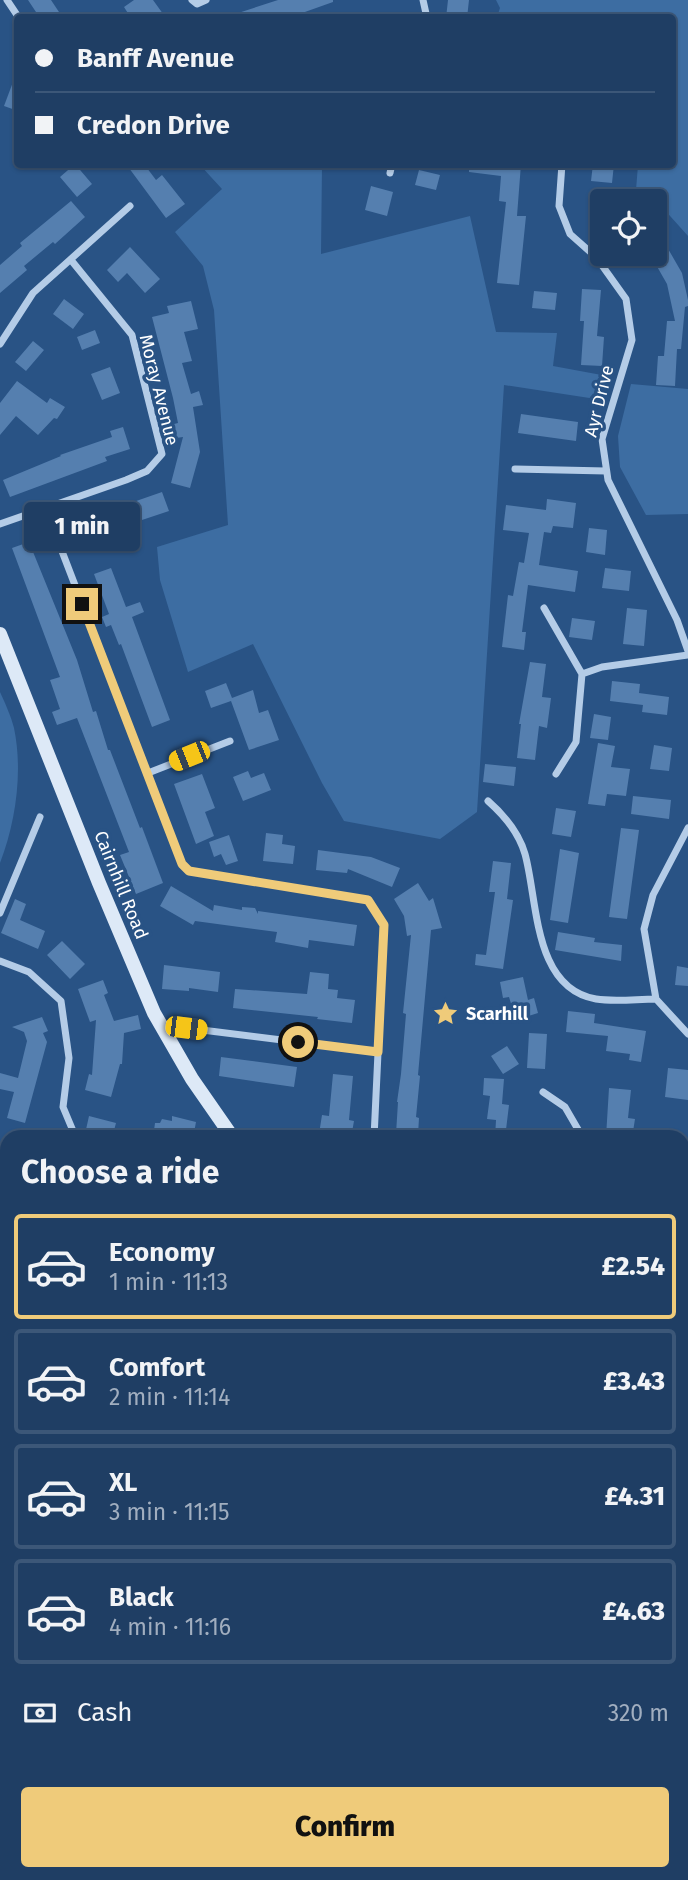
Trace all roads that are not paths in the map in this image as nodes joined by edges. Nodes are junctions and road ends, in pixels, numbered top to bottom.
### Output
1 (192, 0) edge
2 (206, 0) edge
3 (562, 168) edge
4 (130, 206) dead end
5 (71, 260) junction
6 (0, 344) edge
7 (515, 470) dead end
8 (606, 471) junction
9 (45, 507) junction
10 (0, 524) edge
11 (544, 608) dead end
12 (0, 634) edge
13 (688, 653) edge
14 (582, 674) junction
15 (230, 741) dead end
16 (148, 773) junction
17 (556, 774) dead end
18 (488, 801) dead end
19 (40, 817) dead end
20 (688, 828) edge
21 (0, 914) edge
22 (0, 961) edge
23 (656, 999) junction
24 (186, 1028) dead end
25 (688, 1034) edge
26 (378, 1052) junction
27 (543, 1092) dead end
28 (72, 1130) edge
29 (227, 1130) edge
30 (374, 1130) edge
31 (578, 1130) edge

1 - 2 street
3 - 8 street, Ayr Drive
4 - 5 street
5 - 6 street
5 - 9 street, Moray Avenue
7 - 8 street
8 - 13 street, Ayr Drive
9 - 10 street, Moray Avenue
9 - 16 street
11 - 14 street
12 - 29 main road, Cairnhill Road
13 - 14 street
14 - 17 street
15 - 16 street
16 - 26 street
18 - 23 street
19 - 21 street
20 - 23 street
22 - 28 street
23 - 25 street
24 - 26 street
26 - 30 street
27 - 31 street

